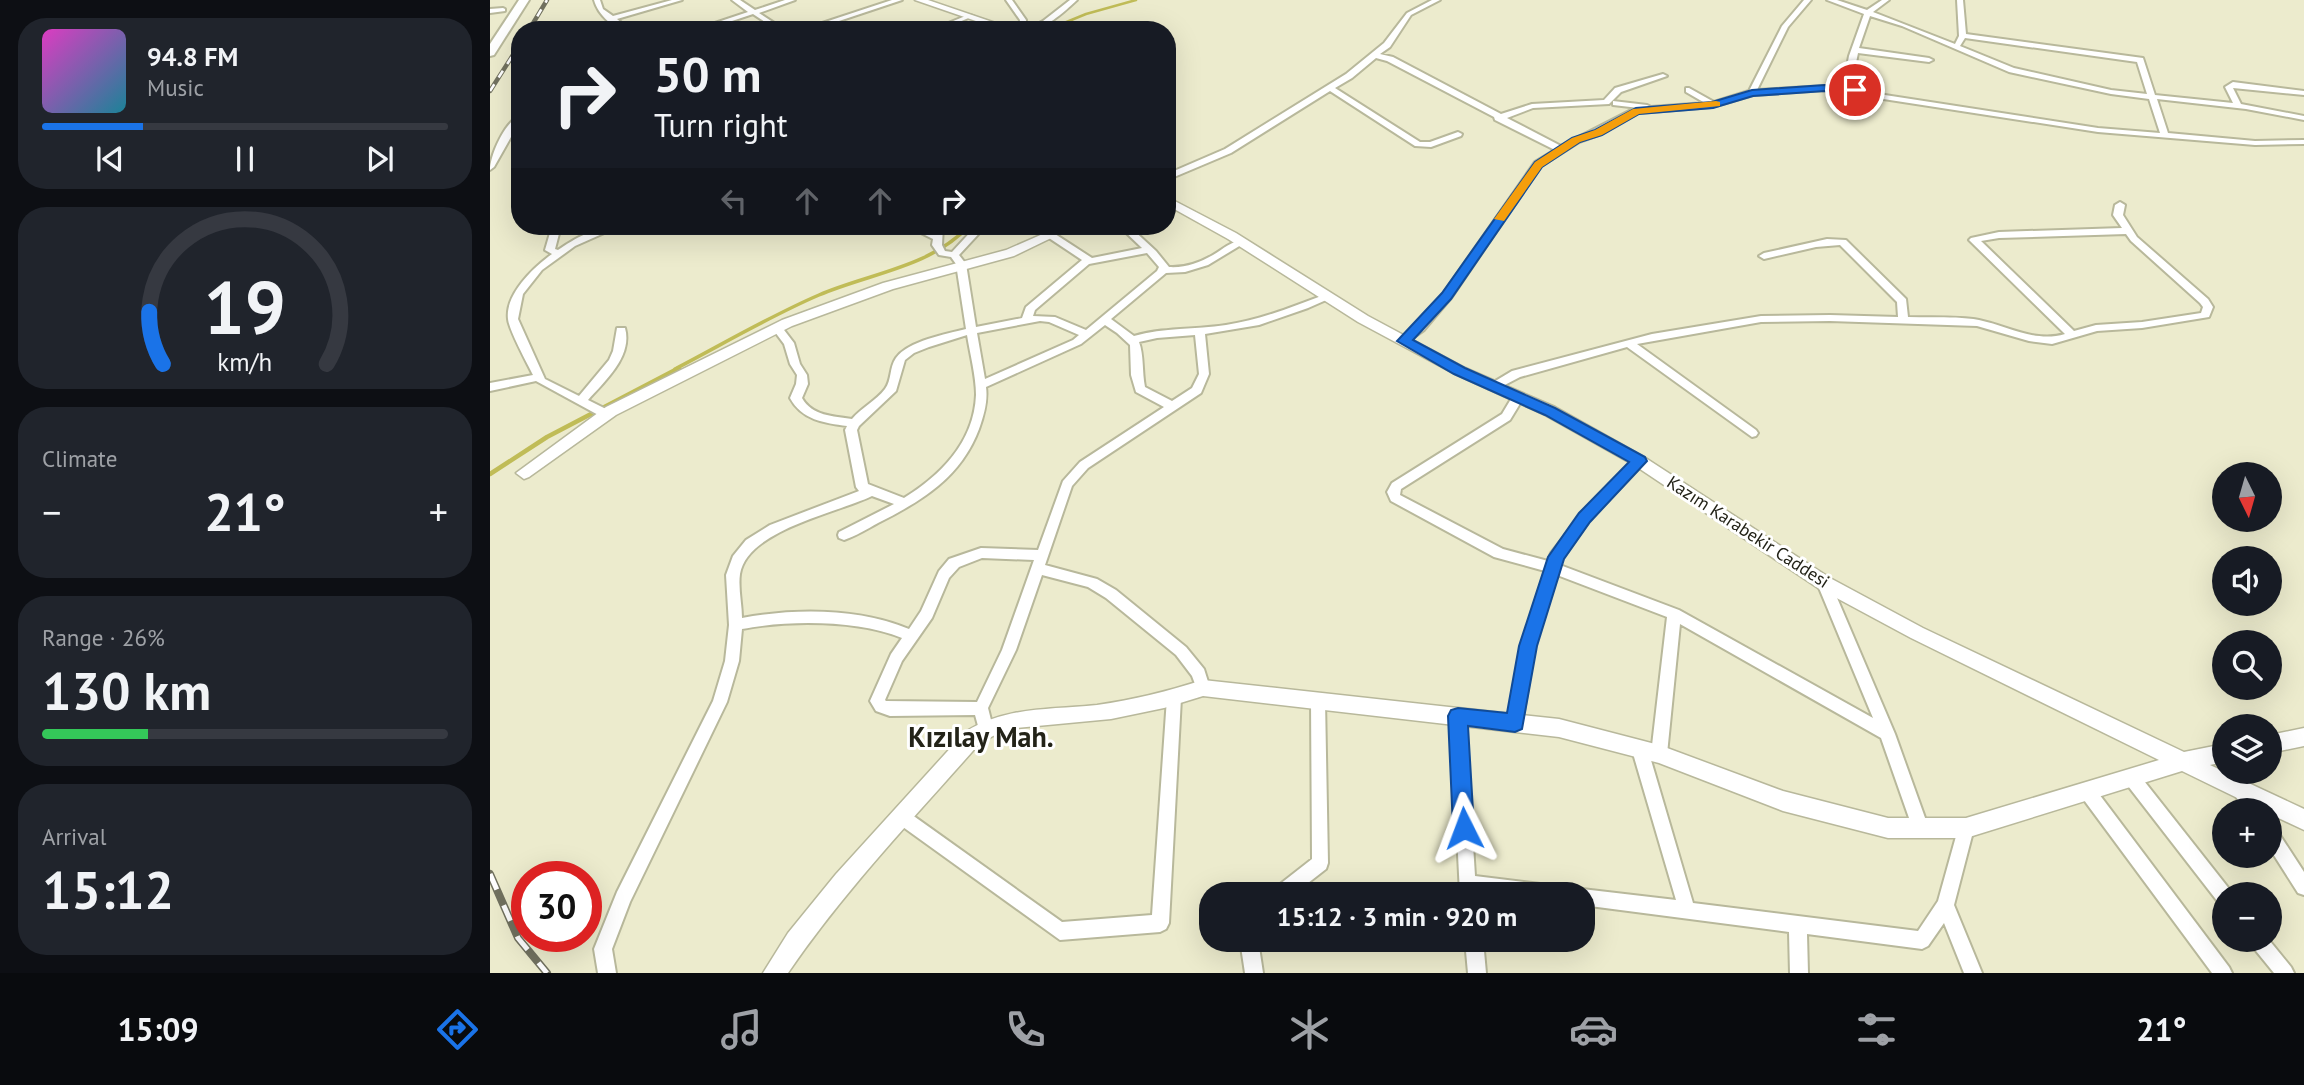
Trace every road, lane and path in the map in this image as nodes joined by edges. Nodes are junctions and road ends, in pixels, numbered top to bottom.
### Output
1 (524, 0) edge
2 (597, 0) edge
3 (679, 0) edge
4 (735, 0) edge
5 (792, 0) edge
6 (899, 0) edge
7 (919, 0) edge
8 (1009, 0) edge
9 (1074, 0) edge
10 (1437, 0) edge
11 (1808, 0) edge
12 (1830, 0) edge
13 (1886, 0) edge
14 (1961, 0) edge
15 (753, 12) junction
16 (1868, 13) junction
17 (970, 16) junction
18 (610, 19) junction
19 (981, 20) joint
20 (613, 21) edge
21 (724, 21) edge
22 (768, 21) edge
23 (832, 21) edge
24 (957, 21) edge
25 (984, 21) edge
26 (1023, 21) edge
27 (1046, 21) edge
28 (1963, 36) junction
29 (1957, 47) junction
30 (1855, 50) junction
31 (490, 53) edge
32 (1374, 55) junction
33 (1929, 60) dead end
34 (1663, 76) dead end
35 (1330, 88) junction
36 (1689, 90) dead end
37 (1752, 93) junction
38 (2304, 93) edge
39 (1857, 94) junction
40 (2153, 97) junction
41 (1614, 101) junction
42 (1713, 105) junction
43 (2238, 106) junction
44 (1654, 110) junction
45 (1631, 113) junction
46 (1498, 118) junction
47 (2304, 118) edge
48 (511, 128) edge
49 (1458, 134) dead end
50 (2165, 136) junction
51 (2304, 142) edge
52 (1560, 149) junction
53 (490, 167) edge
54 (1176, 173) edge
55 (1176, 205) edge
56 (2120, 205) dead end
57 (2126, 231) junction
58 (554, 235) edge
59 (594, 235) edge
60 (925, 235) edge
61 (939, 235) edge
62 (974, 235) edge
63 (1137, 235) edge
64 (1052, 236) joint
65 (1241, 242) junction
66 (939, 245) junction
67 (1146, 250) junction
68 (559, 253) junction
69 (1764, 256) dead end
70 (957, 259) junction
71 (1089, 260) junction
72 (1163, 271) junction
73 (1328, 297) junction
74 (1026, 320) junction
75 (1903, 320) junction
76 (1106, 321) junction
77 (777, 328) junction
78 (621, 330) dead end
79 (970, 331) junction
80 (1200, 332) junction
81 (1087, 334) junction
82 (2071, 334) junction
83 (1133, 340) junction
84 (1404, 341) junction
85 (1628, 343) junction
86 (539, 377) junction
87 (980, 385) junction
88 (1493, 386) junction
89 (490, 387) edge
90 (1518, 397) junction
91 (580, 401) junction
92 (1173, 407) junction
93 (600, 410) junction
94 (855, 423) junction
95 (1752, 433) dead end
96 (1639, 461) junction
97 (524, 473) dead end
98 (870, 491) junction
99 (903, 503) junction
100 (844, 535) dead end
101 (1039, 562) junction
102 (1553, 568) junction
103 (1824, 583) junction
104 (1674, 614) junction
105 (736, 625) junction
106 (911, 636) junction
107 (1203, 688) junction
108 (1174, 698) junction
109 (1318, 700) junction
110 (1458, 716) junction
111 (983, 718) junction
112 (1515, 723) junction
113 (1887, 734) junction
114 (2304, 737) edge
115 (2282, 742) edge
116 (1649, 752) junction
117 (2212, 755) edge
118 (2184, 761) junction
119 (2131, 777) junction
120 (2239, 788) junction
121 (2087, 791) junction
122 (2245, 798) edge
123 (902, 817) junction
124 (2304, 820) edge
125 (1966, 828) junction
126 (1921, 829) junction
127 (2282, 853) edge
128 (1296, 882) edge
129 (1468, 882) edge
130 (2213, 882) edge
131 (2304, 887) edge
132 (1595, 899) edge
133 (1945, 905) junction
134 (1687, 910) junction
135 (1798, 924) junction
136 (1251, 952) edge
137 (1475, 952) edge
138 (2267, 952) edge
139 (607, 973) edge
140 (774, 973) edge
141 (1254, 973) edge
142 (1477, 973) edge
143 (1798, 973) edge
144 (1973, 973) edge
145 (2223, 973) edge
146 (2284, 973) edge

1 - 31 main road
2 - 18 street
3 - 18 street
4 - 15 street
5 - 15 street
6 - 23 street
7 - 17 street
8 - 26 street
9 - 27 street
10 - 32 street
11 - 37 street
12 - 16 street
13 - 16 street
14 - 28 street
15 - 21 street
15 - 22 street
16 - 29 street
16 - 30 street
17 - 19 street
17 - 24 street
18 - 20 street
19 - 25 street
28 - 29 street
28 - 40 street
29 - 40 street
30 - 33 street
30 - 39 street
32 - 35 street
32 - 46 street
34 - 41 street
35 - 49 street
35 - 54 street
36 - 42 street
37 - 39 street
37 - 42 street
38 - 43 street
39 - 50 street
40 - 43 street
40 - 50 street
41 - 44 street
41 - 45 street
41 - 46 street
42 - 44 street
43 - 47 street
44 - 45 street
45 - 52 street
46 - 52 street
48 - 53 street
50 - 51 street
52 - 84 street
55 - 65 street, Kazım Karabekir Caddesi
56 - 57 street
57 - 82 street
57 - 82 street
58 - 68 street
59 - 68 street
60 - 66 street
61 - 66 street
62 - 70 street
63 - 67 street
64 - 70 street
64 - 71 street
65 - 72 street
65 - 73 street, Kazım Karabekir Caddesi
66 - 70 street
67 - 71 street
67 - 72 street
68 - 86 street
69 - 75 street
70 - 77 street
70 - 79 street
71 - 74 street
72 - 76 street
73 - 80 street
73 - 84 street, Kazım Karabekir Caddesi
74 - 79 street
74 - 81 street
75 - 82 street
75 - 85 street
76 - 81 street
76 - 83 street
77 - 93 street
77 - 94 street
78 - 91 street
79 - 87 street
79 - 94 street
80 - 83 street
80 - 92 street
81 - 87 street
83 - 92 street
84 - 88 street, Kazım Karabekir Caddesi
85 - 88 street
85 - 95 street
86 - 89 street
86 - 91 street
87 - 99 street
88 - 90 street, Kazım Karabekir Caddesi
90 - 96 street, Kazım Karabekir Caddesi
90 - 102 street
91 - 93 street
92 - 101 street
93 - 97 street
94 - 98 street
96 - 102 street
96 - 103 street, Kazım Karabekir Caddesi
98 - 99 street
98 - 105 street
99 - 100 street
101 - 106 street
101 - 107 street
101 - 111 street
102 - 104 street
102 - 112 street
103 - 113 street
103 - 118 street, Kazım Karabekir Caddesi
104 - 113 street
104 - 116 street
105 - 106 street
105 - 139 street
106 - 111 street
107 - 108 street
107 - 109 street
108 - 111 street
108 - 123 street
109 - 110 street
109 - 128 street
110 - 112 street
110 - 129 street
111 - 123 street
112 - 116 street
113 - 126 street
114 - 115 street
116 - 126 street
116 - 134 street
117 - 118 street
118 - 119 street
118 - 120 street, Kazım Karabekir Caddesi
119 - 121 street
119 - 130 street
120 - 122 street
120 - 124 street, Kazım Karabekir Caddesi
121 - 125 street
121 - 145 street
123 - 140 street
125 - 126 street
125 - 133 street
127 - 131 street
132 - 134 street
133 - 135 street
133 - 144 street
134 - 135 street
135 - 143 street
136 - 141 street
137 - 142 street
138 - 146 street

